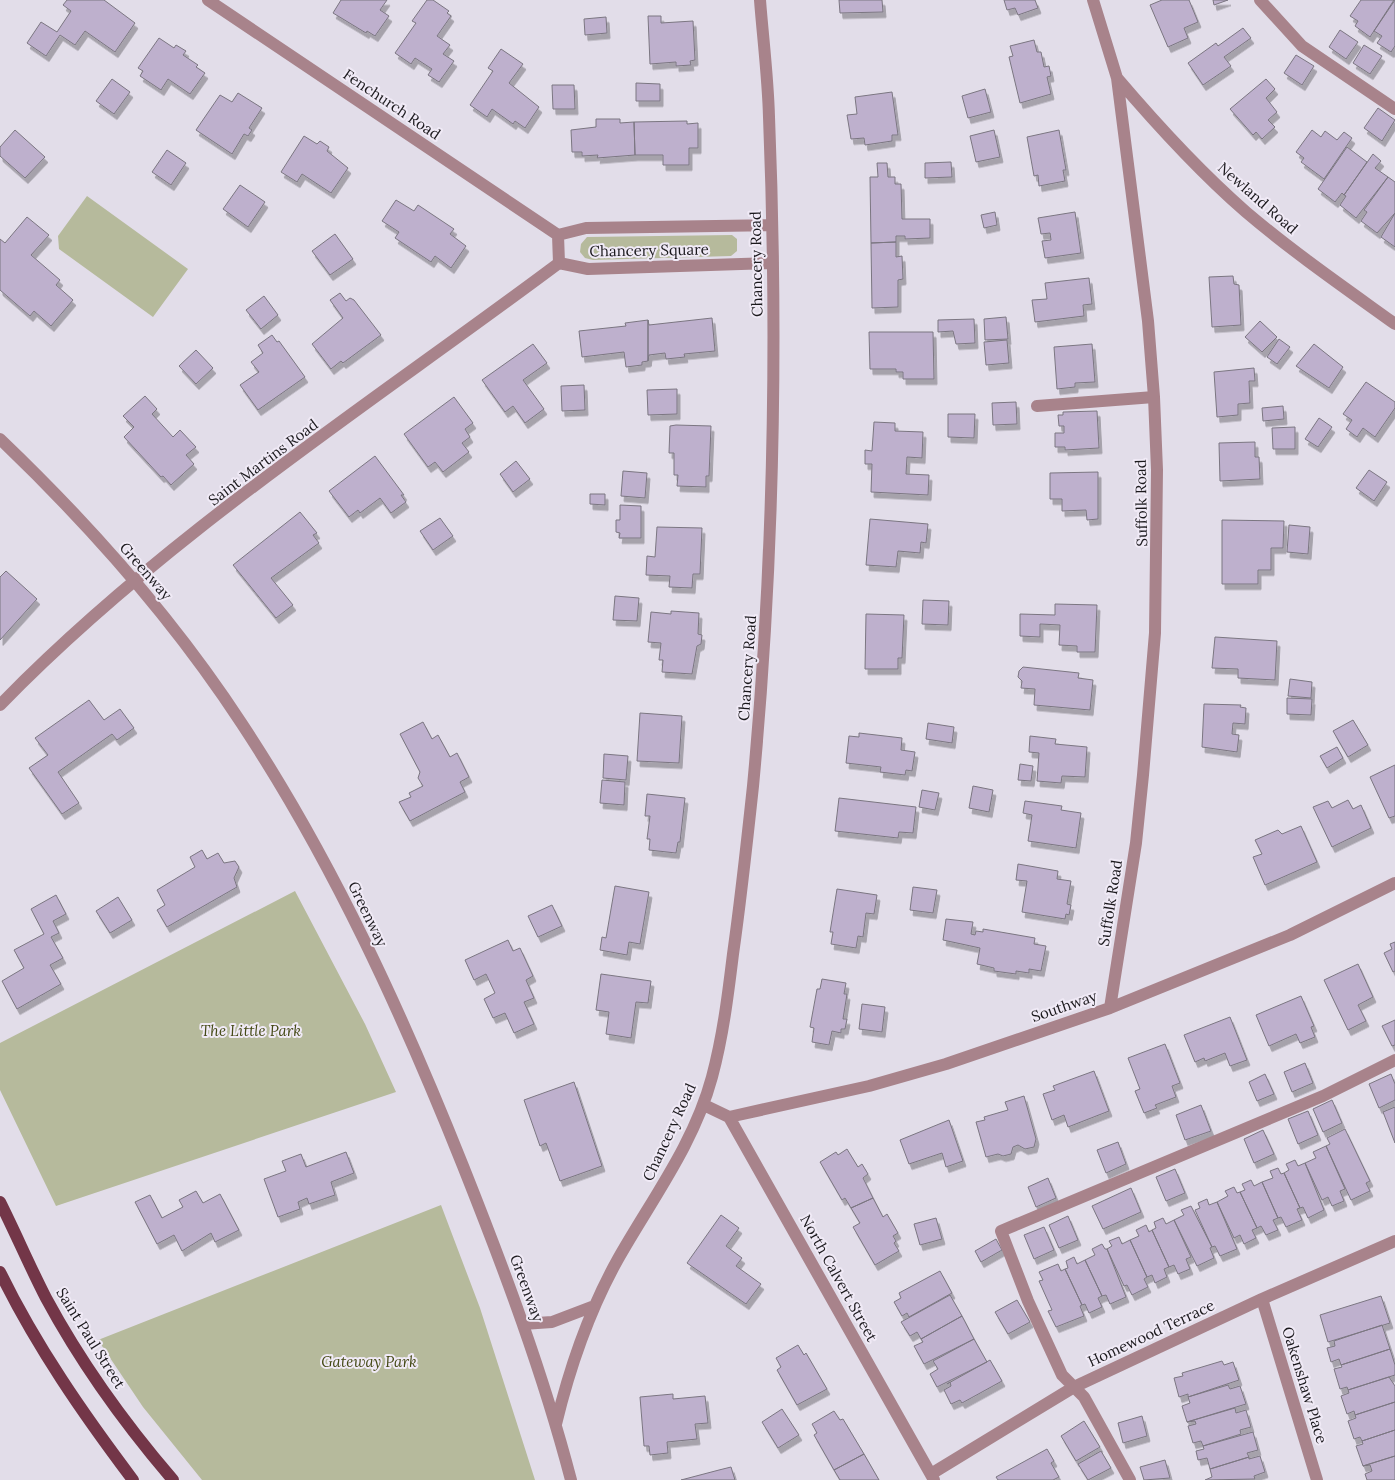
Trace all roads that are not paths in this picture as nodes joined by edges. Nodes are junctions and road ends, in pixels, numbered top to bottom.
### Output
1 (208, 0) edge
2 (760, 0) edge
3 (1093, 0) edge
4 (1260, 0) edge
5 (1117, 78) junction
6 (1395, 109) edge
7 (772, 225) junction
8 (558, 235) junction
9 (559, 263) junction
10 (773, 264) junction
11 (1395, 324) edge
12 (1154, 398) junction
13 (1038, 406) dead end
14 (0, 439) edge
15 (135, 582) junction
16 (0, 705) edge
17 (1395, 883) edge
18 (1110, 1008) junction
19 (1395, 1060) edge
20 (704, 1105) junction
21 (728, 1117) junction
22 (0, 1202) edge
23 (1395, 1241) edge
24 (0, 1272) edge
25 (1262, 1299) junction
26 (594, 1306) junction
27 (523, 1324) junction
28 (1074, 1387) junction
29 (556, 1424) junction
30 (932, 1477) edge
31 (133, 1480) edge
32 (173, 1480) edge
33 (571, 1480) edge
34 (1130, 1480) edge
35 (1316, 1480) edge

1 - 8 street, Fenchurch Road
2 - 7 street, Chancery Road
3 - 5 street, Suffolk Road
4 - 6 street
5 - 11 street, Newland Road
5 - 12 street, Suffolk Road
7 - 8 street, Chancery Square
7 - 10 street, Chancery Road
8 - 9 street
9 - 10 street, Chancery Square
9 - 15 street, Saint Martins Road
10 - 20 street, Chancery Road
12 - 13 street
12 - 18 street, Suffolk Road
14 - 15 street, Greenway
15 - 16 street, Saint Martins Road
15 - 27 street, Greenway
17 - 18 street, Southway
18 - 21 street, Southway
19 - 28 street
20 - 21 street
20 - 26 street, Chancery Road
21 - 30 street, North Calvert Street
22 - 32 main road, Saint Paul Street
23 - 25 street, Homewood Terrace
24 - 31 main road
25 - 28 street, Homewood Terrace
25 - 35 street, Oakenshaw Place
26 - 27 street
26 - 29 street, Chancery Road
27 - 29 street, Greenway
28 - 30 street, Homewood Terrace
28 - 34 street
29 - 33 street, Greenway

